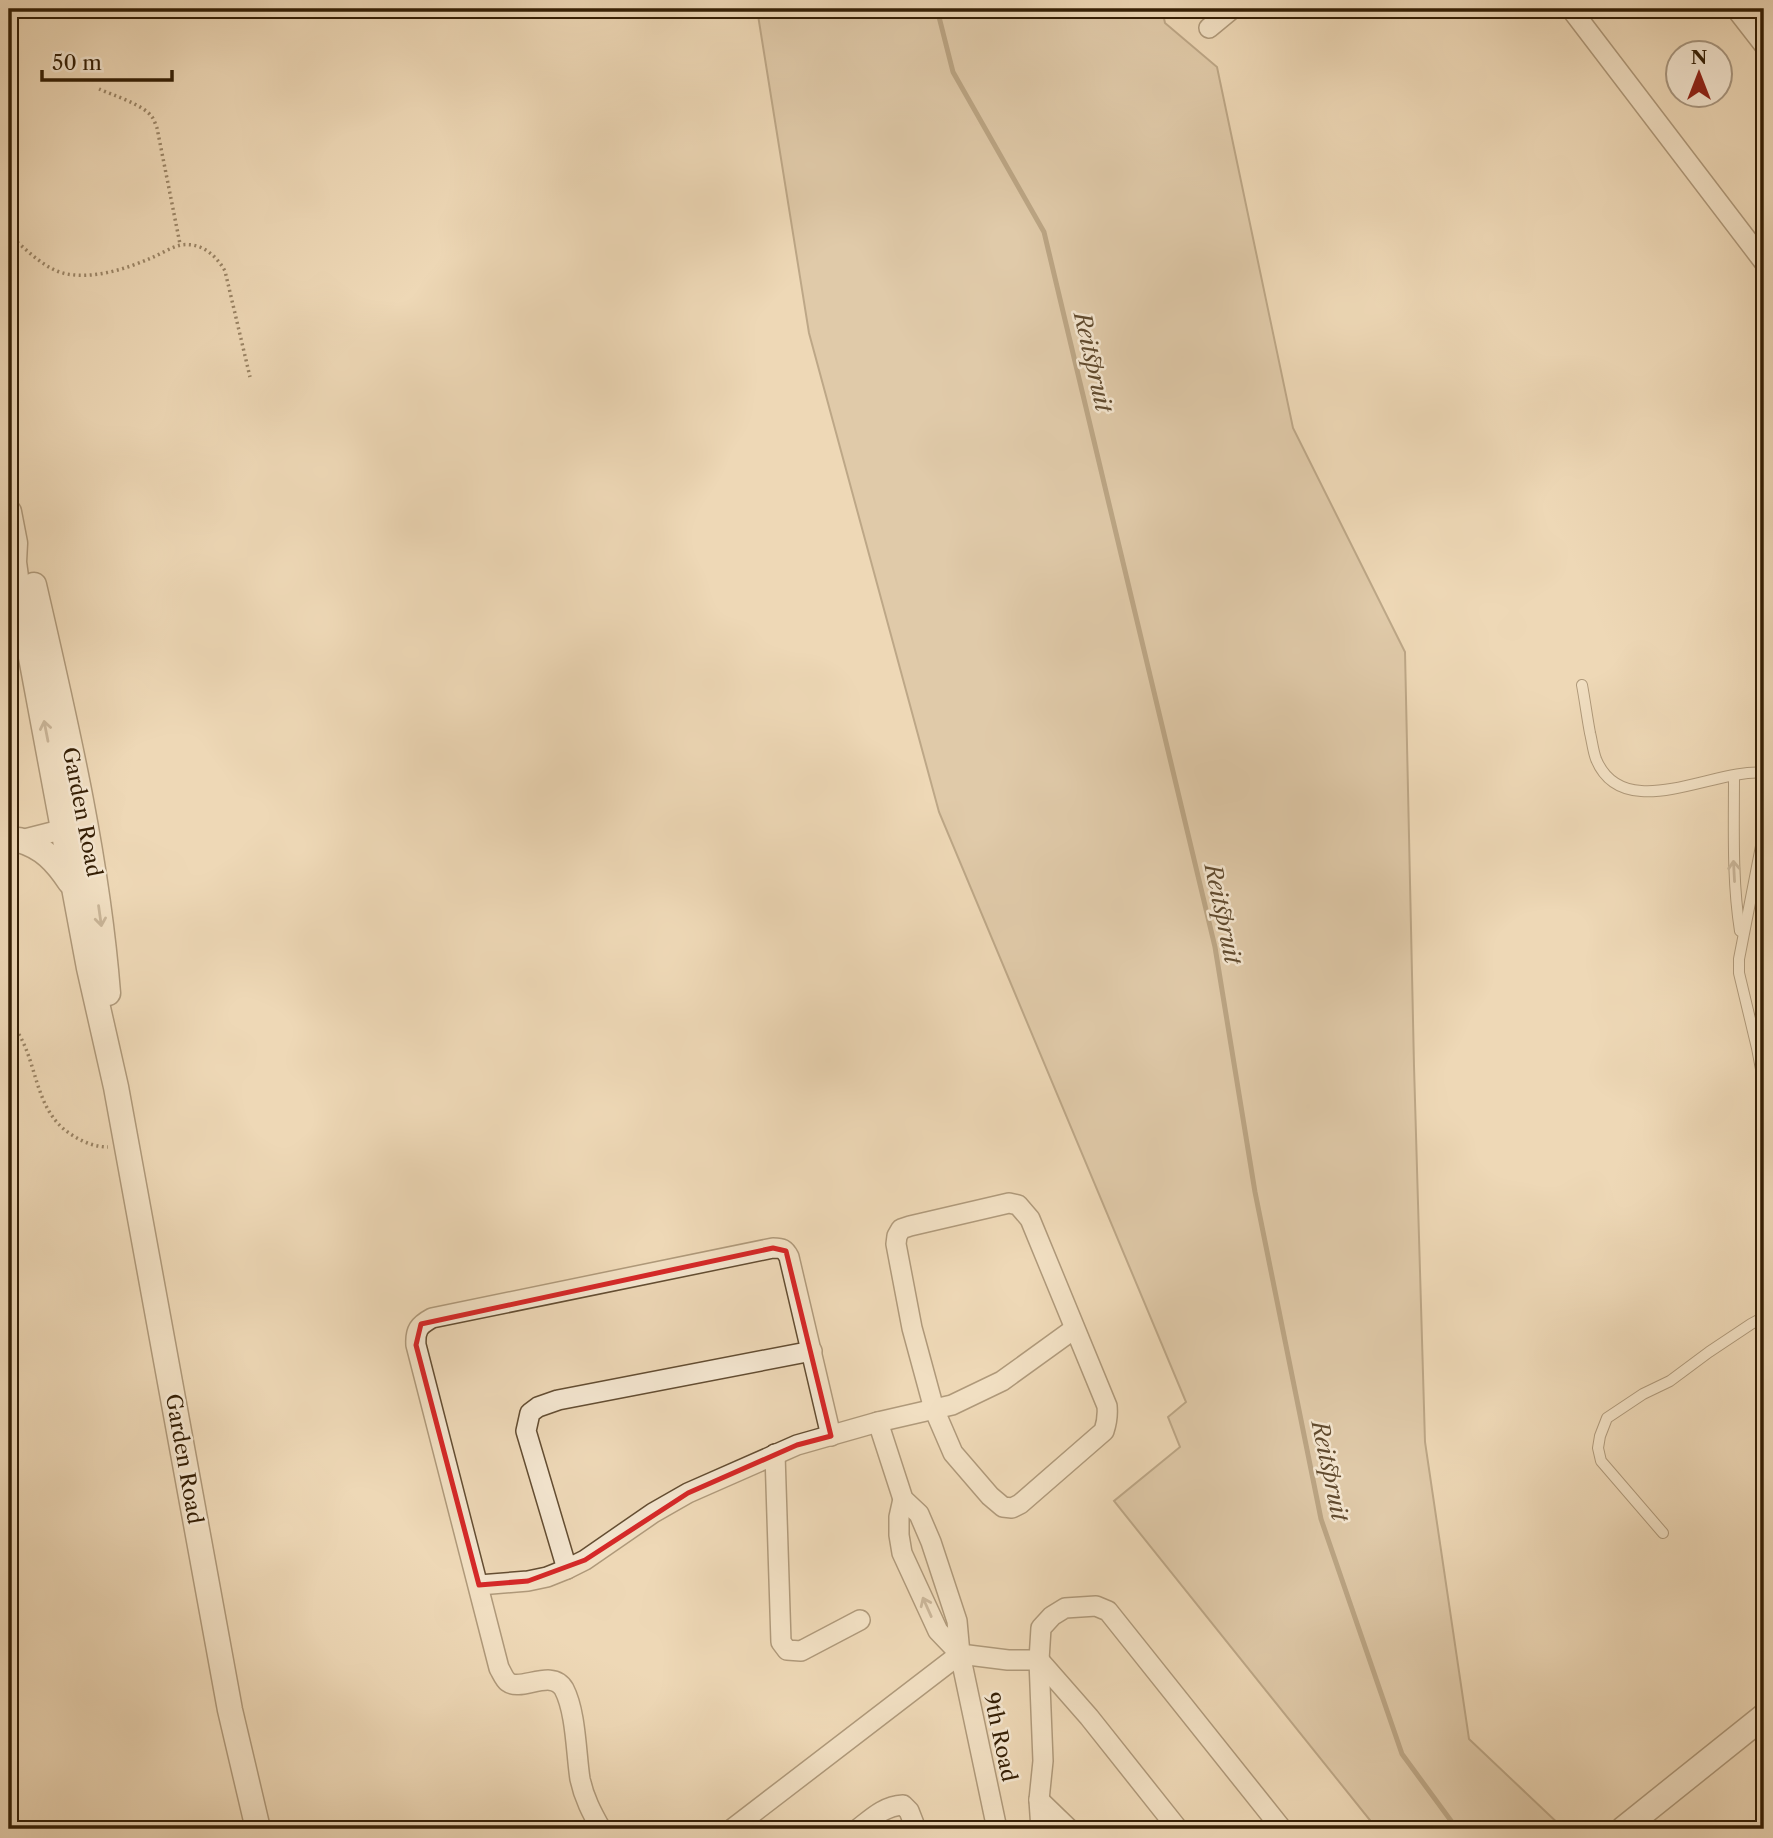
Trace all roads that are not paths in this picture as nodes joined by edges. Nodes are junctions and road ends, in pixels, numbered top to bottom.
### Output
1 (1232, 9) edge
2 (1736, 9) edge
3 (1581, 12) edge
4 (1209, 28) dead end
5 (1764, 45) edge
6 (1764, 262) edge
7 (9, 512) edge
8 (1764, 644) edge
9 (1764, 668) edge
10 (1582, 685) dead end
11 (1764, 773) edge
12 (1734, 776) junction
13 (74, 821) junction
14 (1764, 831) edge
15 (12, 838) edge
16 (1763, 847) edge
17 (74, 888) junction
18 (1741, 939) junction
19 (1764, 1085) edge
20 (116, 1087) junction
21 (1764, 1317) edge
22 (1074, 1329) junction
23 (812, 1351) junction
24 (934, 1409) junction
25 (878, 1422) junction
26 (831, 1436) junction
27 (775, 1454) junction
28 (903, 1499) junction
29 (1663, 1533) dead end
30 (567, 1569) junction
31 (479, 1585) junction
32 (860, 1620) dead end
33 (960, 1654) junction
34 (1040, 1660) junction
35 (1764, 1716) edge
36 (1040, 1800) junction
37 (258, 1829) edge
38 (601, 1829) edge
39 (732, 1829) edge
40 (858, 1829) edge
41 (916, 1829) edge
42 (997, 1829) edge
43 (1041, 1829) edge
44 (1069, 1829) edge
45 (1178, 1829) edge
46 (1282, 1829) edge
47 (1623, 1829) edge

1 - 4 street
2 - 5 street
3 - 6 street
7 - 13 street, Garden Road
8 - 9 lane
10 - 12 lane
11 - 12 lane
18 -> 12 lane
13 - 15 street
13 - 17 street, Garden Road
13 -> 20 street, Garden Road
14 - 16 lane
15 - 17 street
16 - 18 lane
17 - 20 street, Garden Road
18 - 19 lane
20 - 37 street, Garden Road
21 - 29 lane
22 - 24 street
22 - 24 street
22 - 24 street
23 - 26 street
23 - 30 street
23 - 31 street
24 - 25 street
25 - 26 street
25 - 28 street
26 - 27 street
27 - 30 street
27 - 32 street
28 - 33 street, 9th Road
33 -> 28 street
30 - 31 street
31 - 38 street
33 - 34 street
33 - 39 street
33 - 42 street, 9th Road
34 - 36 street
34 - 45 street
34 - 46 street
35 - 47 street
36 - 43 street
36 - 44 street
40 - 41 street

